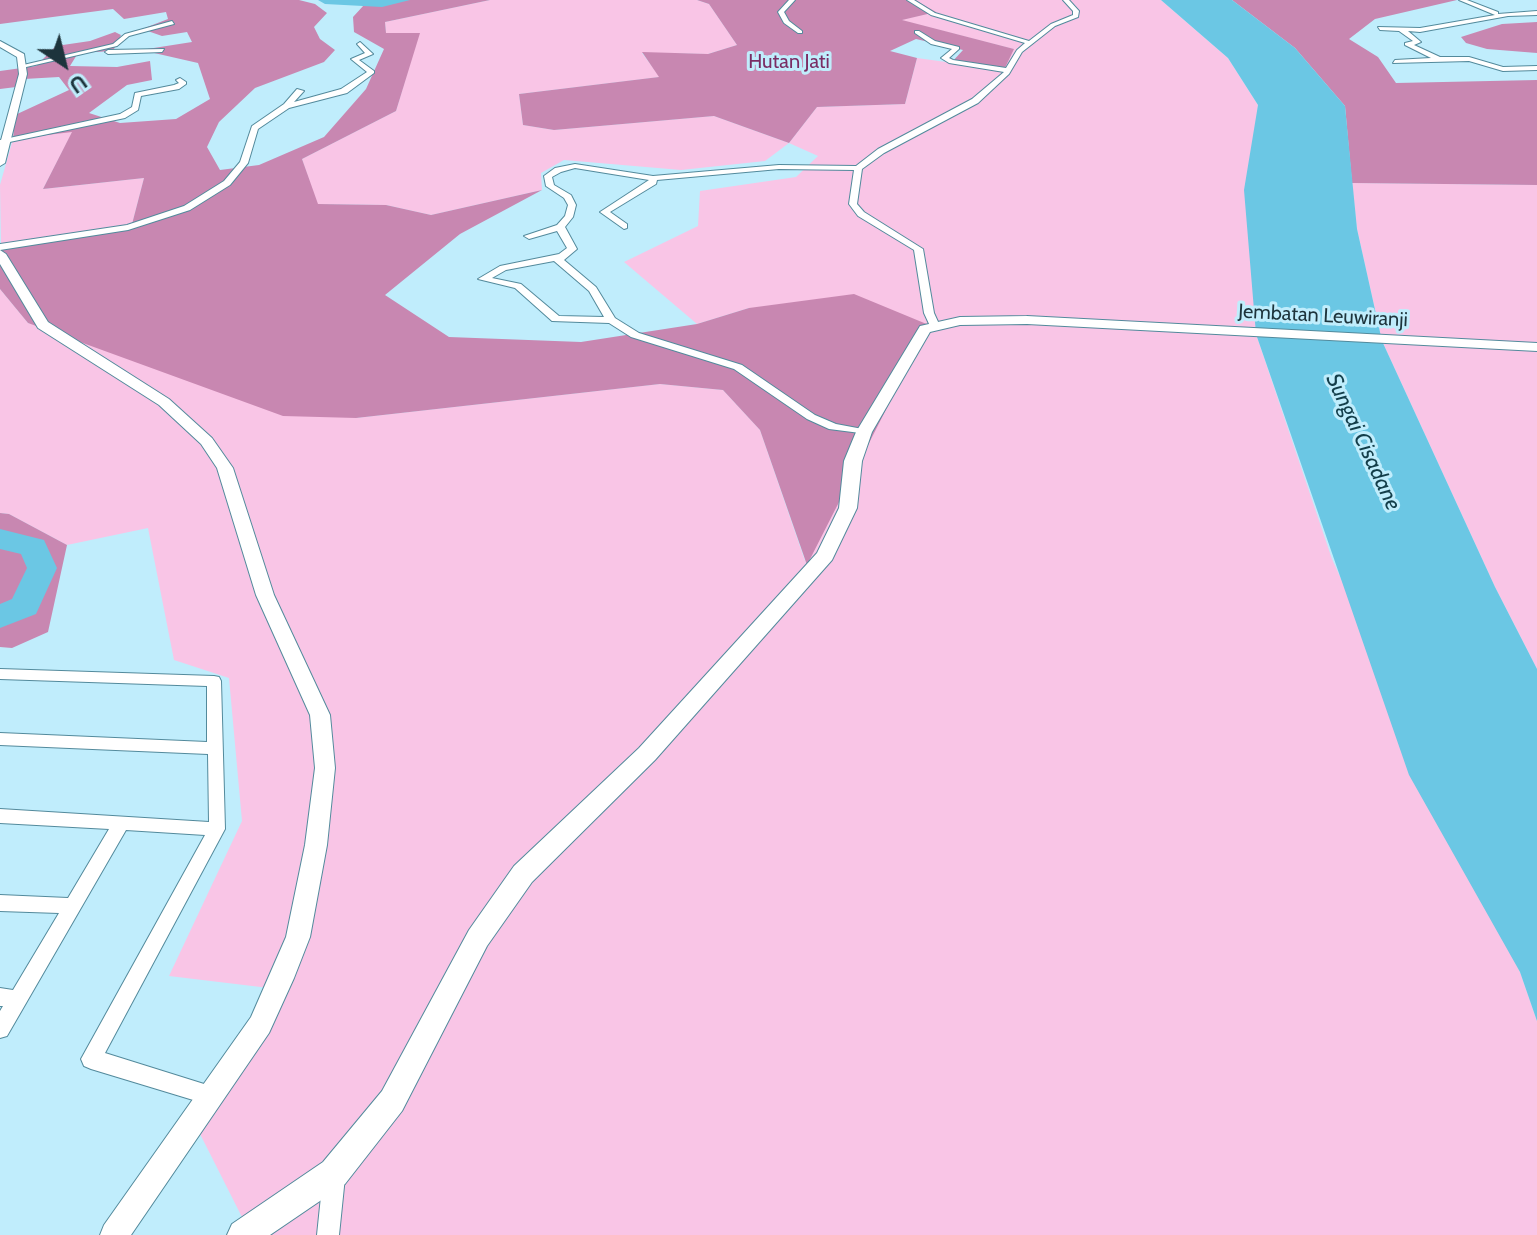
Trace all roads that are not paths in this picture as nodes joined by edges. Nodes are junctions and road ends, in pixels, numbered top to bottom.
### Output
1 (792, 0) edge
2 (910, 0) edge
3 (1066, 0) edge
4 (1462, 0) edge
5 (1537, 13) edge
6 (1508, 14) junction
7 (172, 23) dead end
8 (1380, 28) dead end
9 (1401, 29) junction
10 (800, 32) dead end
11 (917, 32) dead end
12 (1030, 43) junction
13 (0, 44) edge
14 (360, 44) dead end
15 (162, 50) dead end
16 (80, 53) junction
17 (1439, 59) junction
18 (1395, 62) dead end
19 (22, 66) junction
20 (1537, 68) edge
21 (1008, 70) junction
22 (180, 80) dead end
23 (300, 91) dead end
24 (287, 106) junction
25 (3, 141) edge
26 (0, 160) edge
27 (858, 168) junction
28 (653, 178) junction
29 (624, 226) dead end
30 (560, 227) junction
31 (529, 236) dead end
32 (0, 247) edge
33 (0, 254) edge
34 (559, 257) junction
35 (611, 320) junction
36 (934, 324) junction
37 (1537, 347) edge
38 (864, 432) junction
39 (0, 674) edge
40 (0, 739) edge
41 (215, 748) junction
42 (0, 816) edge
43 (121, 824) junction
44 (217, 829) junction
45 (0, 903) edge
46 (72, 906) junction
47 (9, 998) edge
48 (0, 1029) edge
49 (213, 1096) junction
50 (334, 1173) junction
51 (114, 1235) edge
52 (243, 1235) edge
53 (328, 1235) edge

1 - 10 street
2 - 12 street
3 - 12 street
4 - 6 street
5 - 6 street
6 - 9 street
7 - 16 street
8 - 9 street
9 - 17 street
11 - 21 street
12 - 21 street
13 - 19 street
14 - 24 street
15 - 16 street
16 - 19 street
17 - 18 street
17 - 20 street
19 - 25 street
21 - 27 street
22 - 25 street
23 - 24 street
24 - 32 street
25 - 26 street
27 - 28 street
27 - 36 street
28 - 29 street
28 - 30 street
30 - 31 street
30 - 34 street
33 - 49 street
34 - 35 street
34 - 35 street
35 - 38 street
36 - 37 main road, Jembatan Leuwiranji
36 - 38 main road
38 - 50 main road
39 - 41 street
40 - 41 street
41 - 44 street
42 - 43 street
43 - 44 street
43 - 46 street
44 - 49 street
45 - 46 street
46 - 47 street
47 - 48 street
49 - 51 street
50 - 52 main road
50 - 53 street

